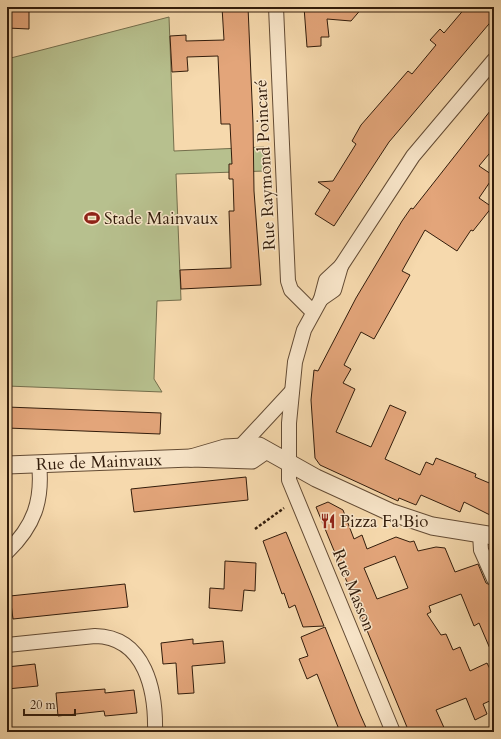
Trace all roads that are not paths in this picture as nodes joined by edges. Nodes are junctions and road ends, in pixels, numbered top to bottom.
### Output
1 (276, 7) edge
2 (494, 60) edge
3 (313, 312) junction
4 (292, 391) junction
5 (240, 447) junction
6 (265, 451) junction
7 (191, 458) junction
8 (288, 461) junction
9 (39, 463) junction
10 (7, 465) edge
11 (487, 535) edge
12 (7, 552) edge
13 (494, 579) edge
14 (7, 645) edge
15 (155, 732) edge
16 (393, 732) edge

1 - 3 street, Rue Raymond Poincaré
2 - 3 street, Rue Masson
3 - 4 street, Rue Masson
4 - 5 street
4 - 8 street, Rue Masson
5 - 6 street, Rue de Mainvaux
5 - 7 street, Rue de Mainvaux
6 - 7 street, Rue de Mainvaux
6 - 8 street, Rue de Mainvaux
7 - 9 street, Rue de Mainvaux
8 - 11 street, Rue de Mainvaux
8 - 16 street, Rue Masson
9 - 10 street, Rue de Mainvaux
9 - 12 street
11 - 13 street
14 - 15 street

